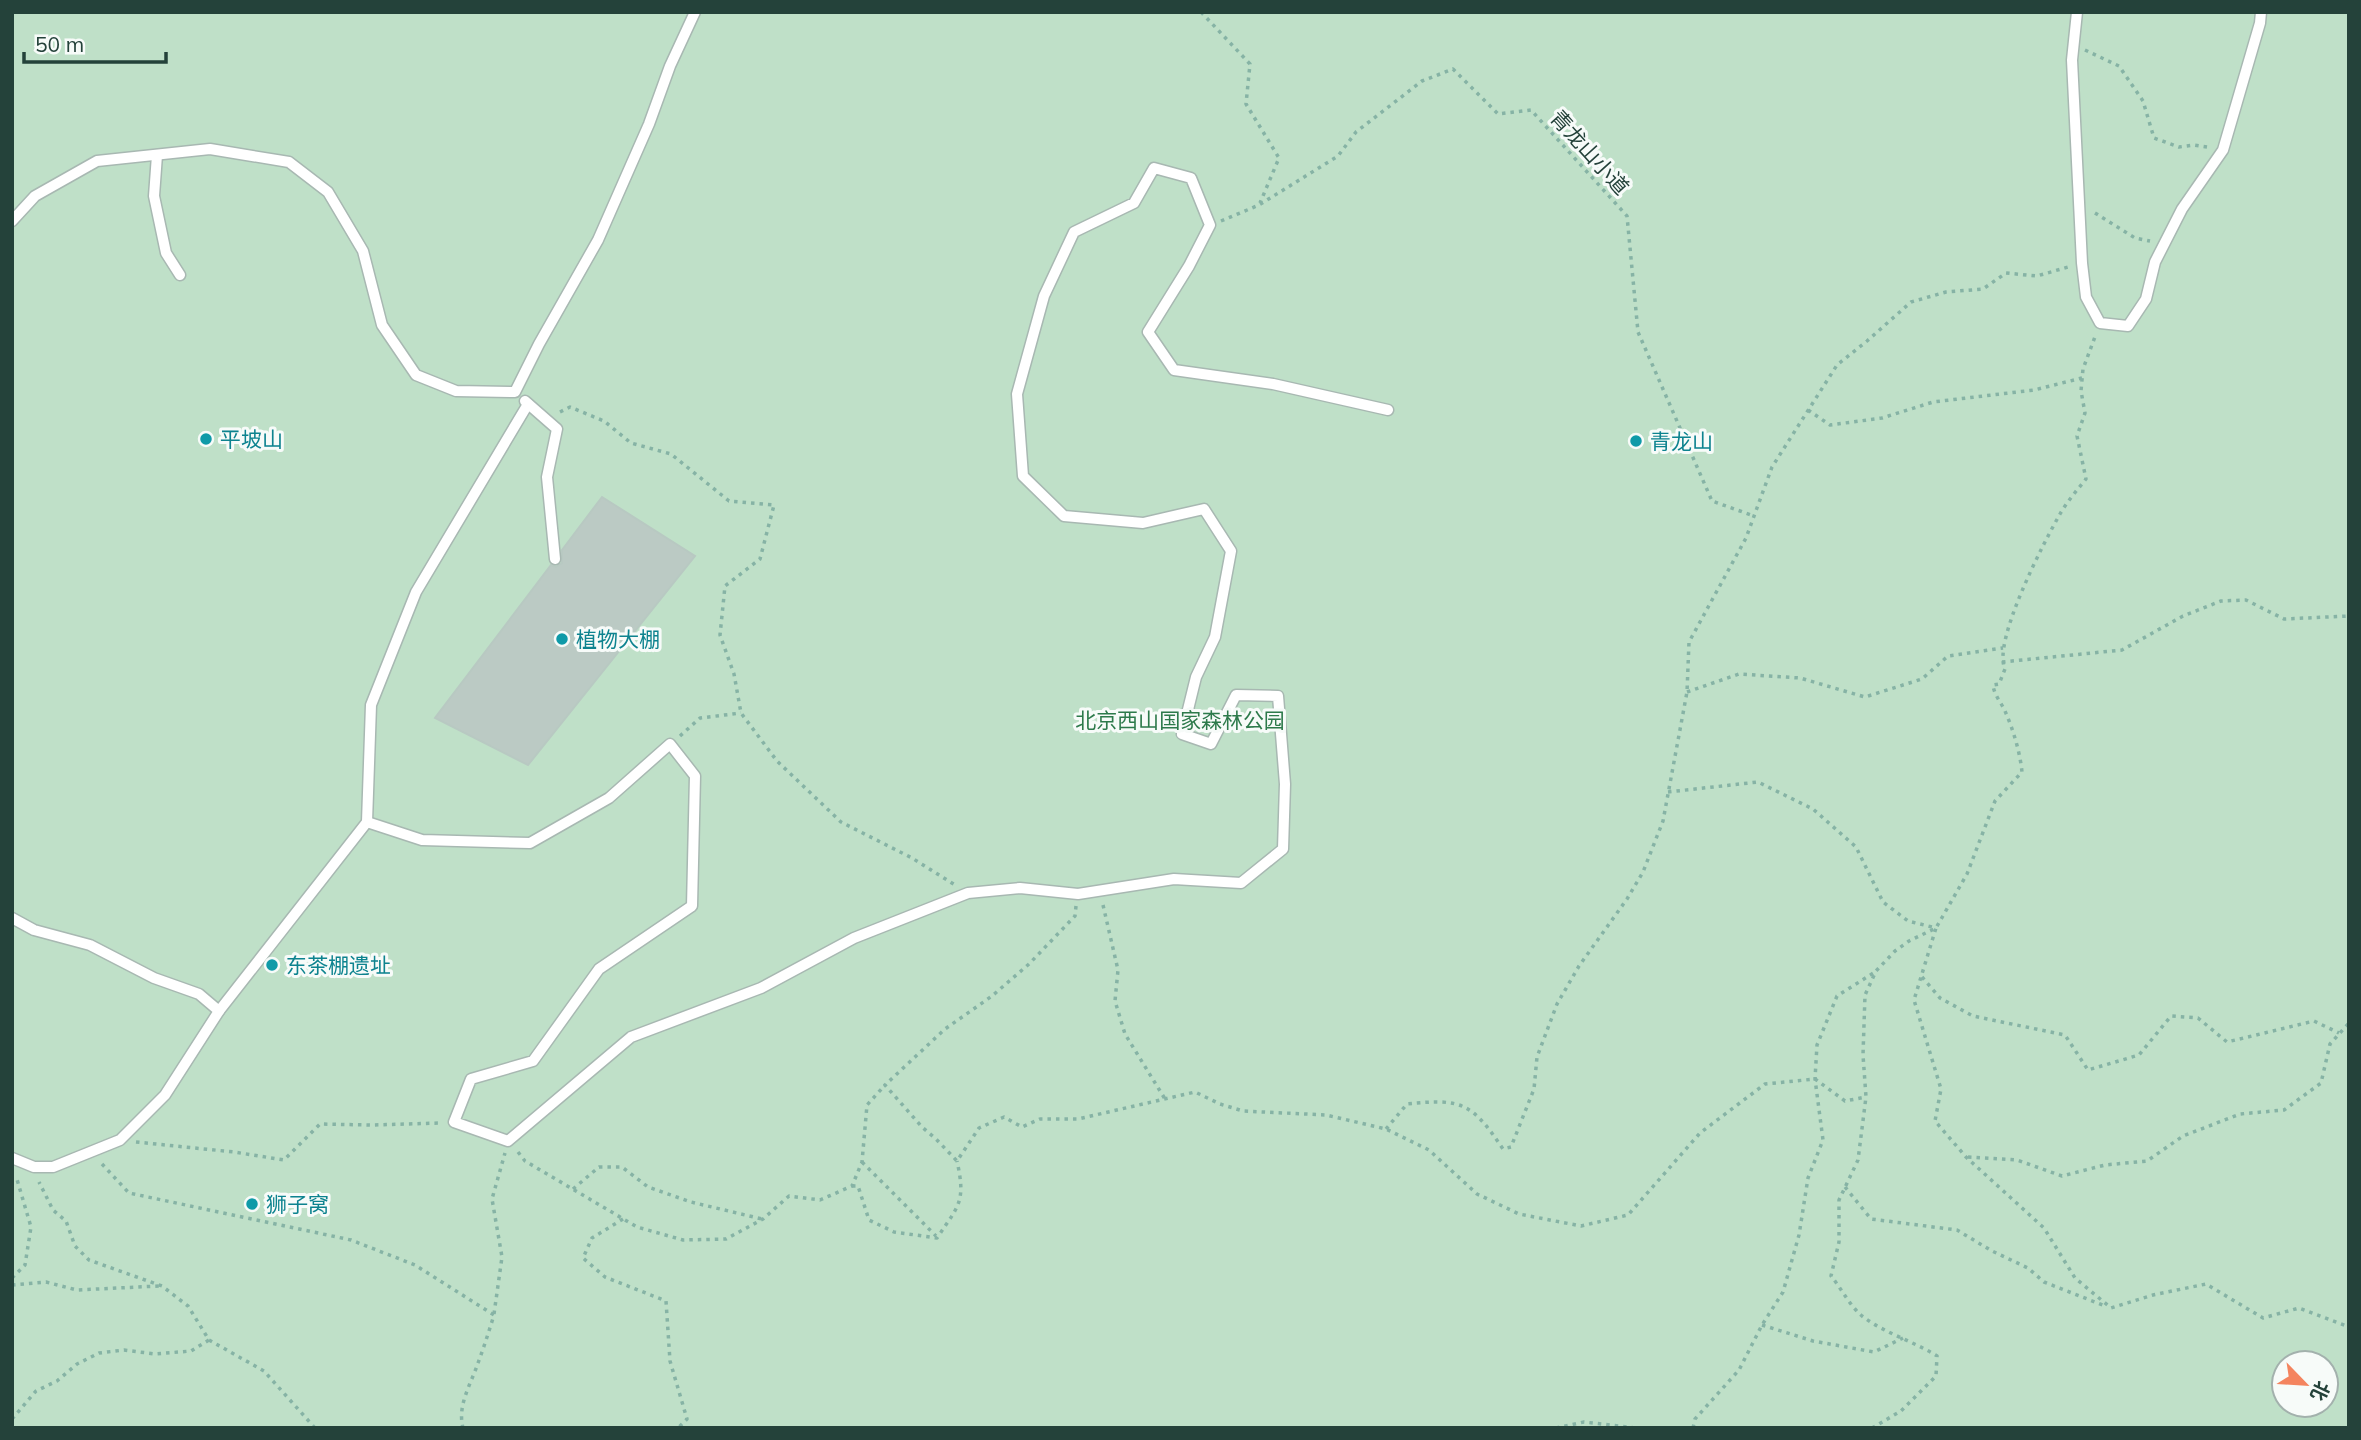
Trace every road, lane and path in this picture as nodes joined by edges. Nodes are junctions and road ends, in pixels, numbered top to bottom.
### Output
1 (695, 12) edge
2 (1201, 12) edge
3 (2077, 12) edge
4 (2261, 12) edge
5 (2074, 44) junction
6 (2223, 150) junction
7 (157, 155) junction
8 (2078, 202) junction
9 (1259, 205) junction
10 (12, 220) edge
11 (1210, 225) junction
12 (2169, 235) junction
13 (2082, 263) junction
14 (180, 275) dead end
15 (2100, 323) junction
16 (2082, 378) junction
17 (515, 392) junction
18 (528, 404) junction
19 (1388, 410) dead end
20 (1808, 410) junction
21 (545, 419) junction
22 (1754, 516) junction
23 (555, 559) dead end
24 (2349, 615) edge
25 (2003, 648) junction
26 (2002, 662) junction
27 (1687, 692) junction
28 (741, 713) junction
29 (670, 744) junction
30 (1667, 792) junction
31 (367, 822) junction
32 (1100, 890) junction
33 (968, 893) junction
34 (1078, 894) junction
35 (12, 918) edge
36 (1937, 928) junction
37 (1876, 971) junction
38 (1922, 977) junction
39 (219, 1011) junction
40 (2349, 1023) edge
41 (2339, 1033) junction
42 (1815, 1079) junction
43 (885, 1086) junction
44 (1866, 1097) junction
45 (1165, 1099) junction
46 (454, 1122) junction
47 (1385, 1129) junction
48 (120, 1140) junction
49 (508, 1141) junction
50 (91, 1152) junction
51 (1966, 1157) junction
52 (12, 1158) edge
53 (957, 1161) junction
54 (862, 1162) junction
55 (12, 1164) edge
56 (34, 1167) junction
57 (852, 1185) junction
58 (1845, 1188) junction
59 (573, 1189) junction
60 (624, 1219) junction
61 (763, 1219) junction
62 (937, 1238) junction
63 (12, 1278) edge
64 (12, 1285) edge
65 (162, 1286) junction
66 (2111, 1308) junction
67 (494, 1315) junction
68 (1762, 1325) junction
69 (2349, 1327) edge
70 (1903, 1338) junction
71 (209, 1339) junction
72 (12, 1419) edge
73 (315, 1428) edge
74 (463, 1428) edge
75 (678, 1428) edge
76 (1556, 1428) edge
77 (1636, 1428) edge
78 (1693, 1428) edge
79 (1872, 1428) edge

1 - 17 lane
2 - 9 path
3 - 5 lane
4 - 6 lane
5 - 6 path
5 - 8 lane
6 - 12 lane
7 - 10 lane
7 - 14 lane
7 - 17 lane
8 - 12 path
8 - 13 lane
9 - 11 path, 青龙山小道
9 - 22 path, 青龙山小道
11 - 19 lane
11 - 32 lane
12 - 15 lane
13 - 15 lane
13 - 20 path
15 - 16 path
16 - 20 path
16 - 25 path
17 - 18 lane
18 - 21 lane
18 - 31 lane
20 - 22 path
21 - 23 lane
21 - 28 path
22 - 27 path
24 - 26 path
25 - 26 path
25 - 27 path
26 - 36 path
27 - 30 path
28 - 29 path
28 - 33 path
29 - 31 lane
29 - 46 lane
30 - 36 path
30 - 47 path
31 - 39 lane
32 - 34 lane
32 - 45 path
33 - 34 lane
33 - 49 lane
34 - 43 path
35 - 39 lane
36 - 37 path
36 - 38 path
37 - 42 path
37 - 44 path
38 - 41 path
38 - 51 path
39 - 48 lane
40 - 41 path
41 - 51 path
42 - 44 path
42 - 47 path
42 - 68 path
43 - 53 path
43 - 54 path
44 - 58 path
45 - 47 path
45 - 53 path
46 - 48 path
46 - 49 lane
48 - 50 lane
49 - 59 path
49 - 67 path
50 - 56 lane
50 - 67 path
51 - 66 path
52 - 56 lane
53 - 62 path
54 - 57 path
54 - 62 path
55 - 63 path
56 - 65 path
57 - 61 path
57 - 62 path
58 - 66 path
58 - 70 path
59 - 60 path
59 - 61 path
60 - 61 path
60 - 75 path
64 - 65 path
65 - 71 path
66 - 69 path
67 - 74 path
68 - 70 path
68 - 78 path
70 - 79 path
71 - 72 path
71 - 73 path
76 - 77 path

